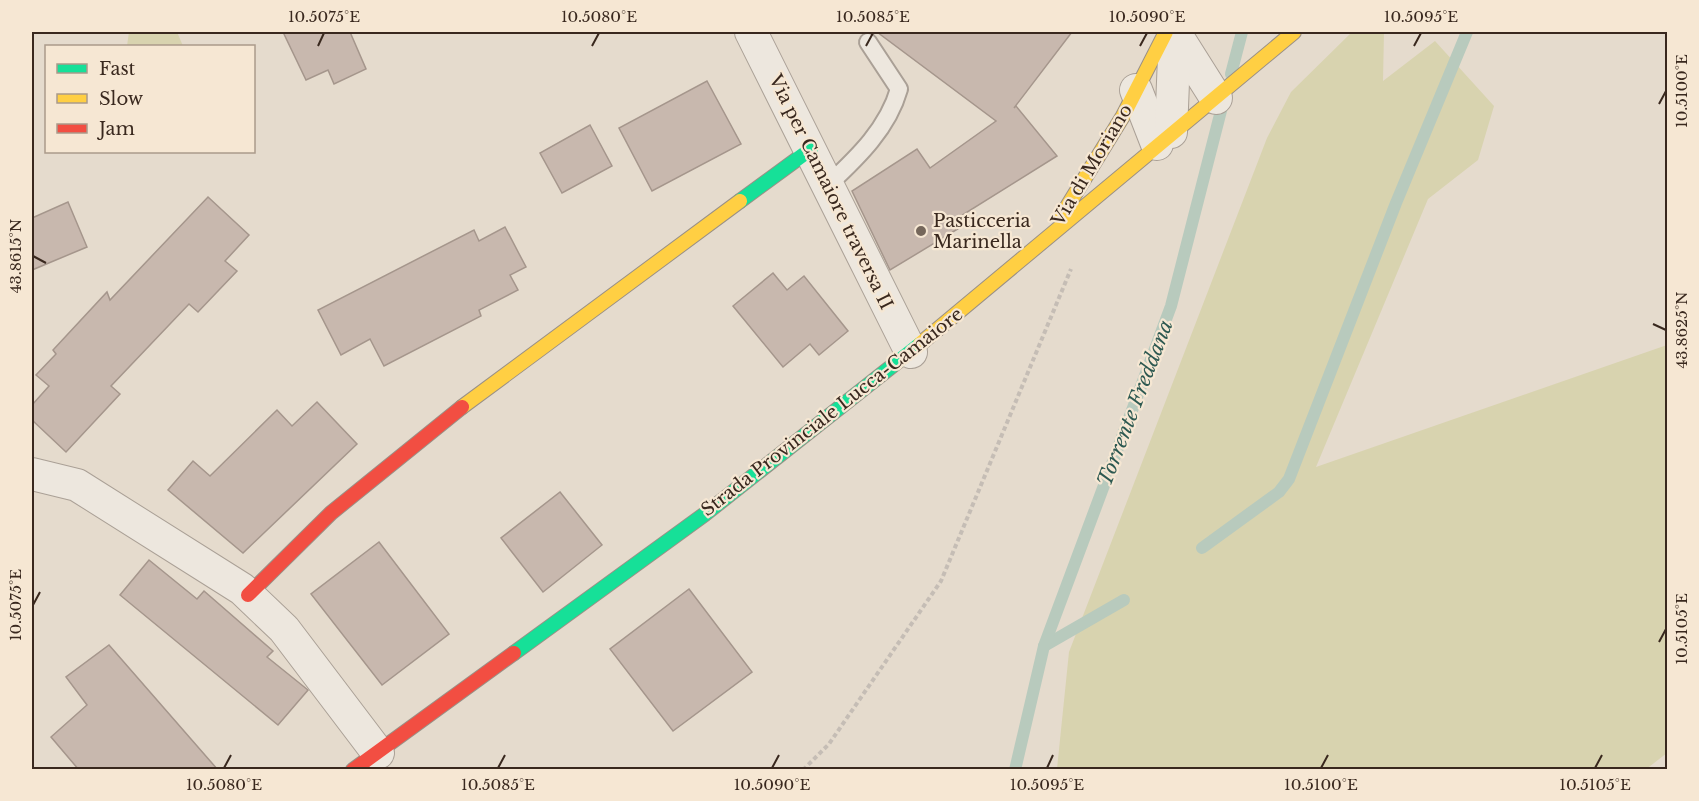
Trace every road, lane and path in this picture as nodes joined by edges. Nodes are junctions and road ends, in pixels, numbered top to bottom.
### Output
1 (751, 32) edge
2 (1172, 32) edge
3 (1294, 32) edge
4 (868, 42) dead end
5 (1137, 90) junction
6 (1184, 123) junction
7 (811, 149) junction
8 (829, 184) junction
9 (1046, 240) junction
10 (1071, 268) dead end
11 (911, 352) junction
12 (32, 474) edge
13 (248, 595) junction
14 (365, 761) edge
15 (803, 770) edge

1 - 7 street, Via per Camaiore traversa II
2 - 5 main road, Via di Moriano
2 - 6 street
2 - 6 street
3 - 6 main road, Strada Provinciale Lucca-Camaiore
4 - 8 lane
5 - 6 street, Via di Moriano
5 - 9 main road, Via di Moriano
6 - 9 main road, Strada Provinciale Lucca-Camaiore
7 - 8 street, Via per Camaiore traversa II
7 - 13 main road
8 - 11 street, Via per Camaiore traversa II
9 - 11 main road, Strada Provinciale Lucca-Camaiore
10 - 15 path
11 - 14 main road, Strada Provinciale Lucca-Camaiore
12 - 13 street
13 - 14 street

